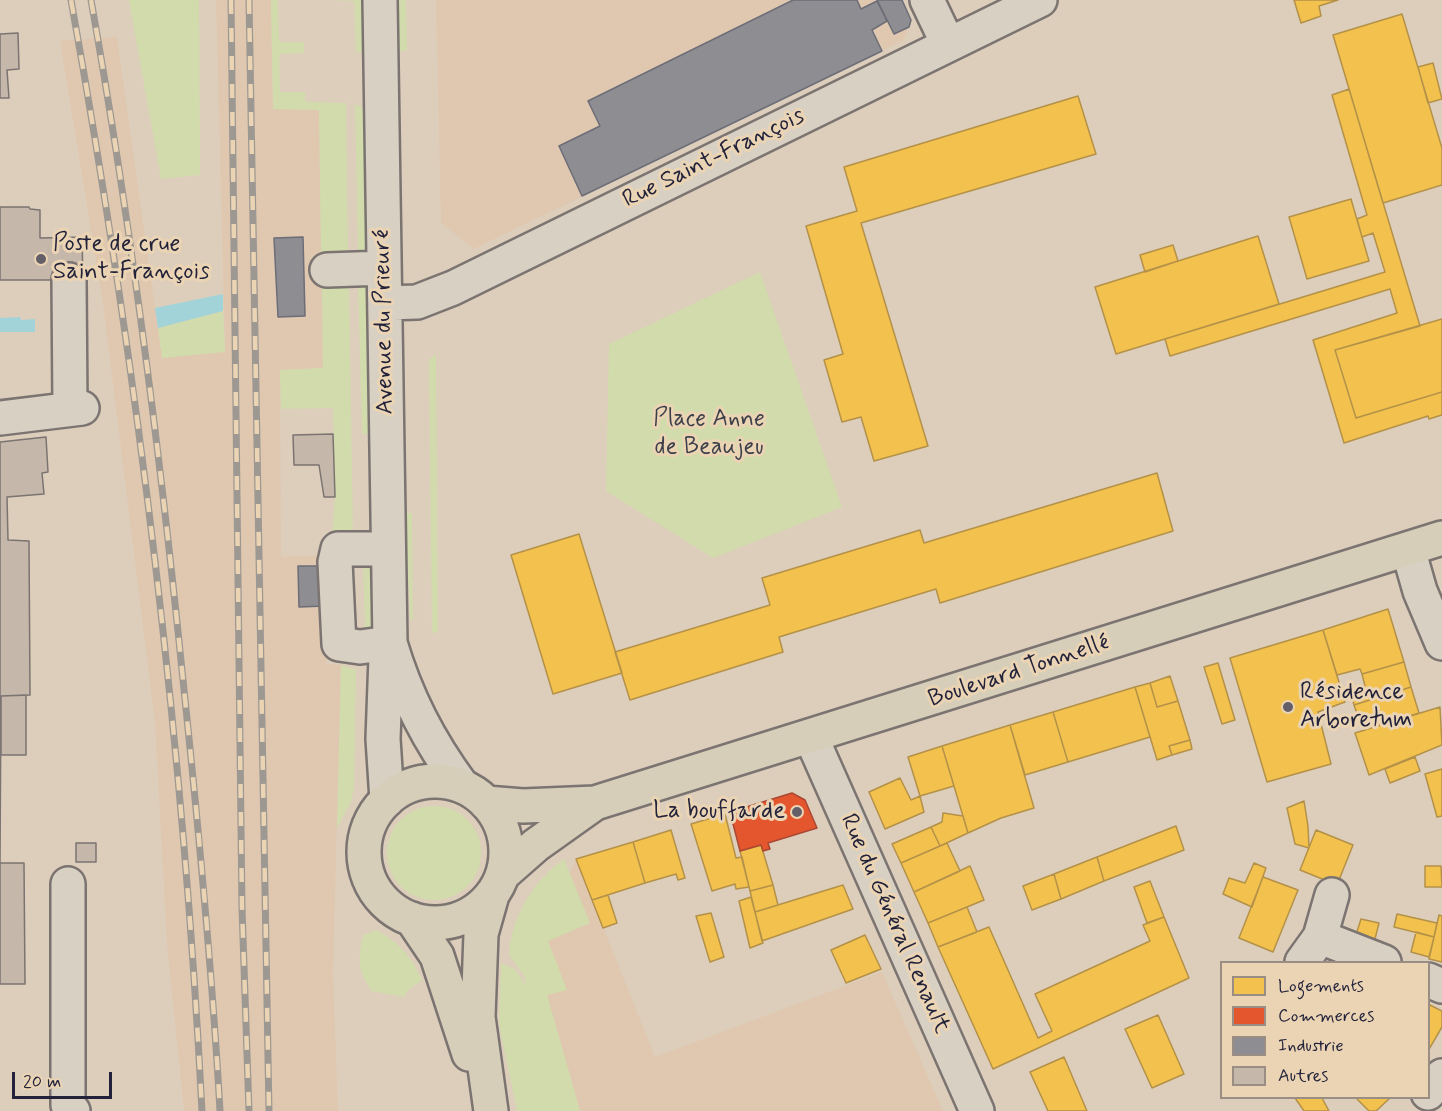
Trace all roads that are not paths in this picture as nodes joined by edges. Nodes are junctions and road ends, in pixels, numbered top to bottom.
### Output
1 (380, 0) edge
2 (927, 0) edge
3 (1040, 0) edge
4 (948, 44) junction
5 (384, 268) junction
6 (327, 270) dead end
7 (69, 280) dead end
8 (385, 303) junction
9 (0, 418) edge
10 (1442, 538) edge
11 (388, 549) junction
12 (1408, 549) junction
13 (390, 643) junction
14 (1442, 644) edge
15 (811, 737) junction
16 (474, 794) junction
17 (387, 800) junction
18 (595, 803) junction
19 (68, 884) dead end
20 (497, 884) junction
21 (1332, 895) dead end
22 (412, 919) junction
23 (1311, 950) edge
24 (1373, 961) edge
25 (1442, 1076) edge
26 (1430, 1091) edge
27 (1424, 1099) edge
28 (73, 1111) edge
29 (489, 1111) edge
30 (977, 1111) edge
31 (1414, 1111) edge

1 - 5 street, Avenue du Prieuré
2 - 4 street
3 - 4 street, Rue Saint-François
4 - 8 street, Rue Saint-François
5 - 6 street
5 - 8 street, Avenue du Prieuré
7 - 9 street
8 - 11 street, Avenue du Prieuré
10 - 12 main road, Boulevard Tonnellé
11 - 13 street, Avenue du Prieuré
11 - 13 street
12 - 14 street
12 - 15 main road, Boulevard Tonnellé
13 - 16 street, Avenue du Prieuré
13 - 17 street, Avenue du Prieuré
15 - 18 main road, Boulevard Tonnellé
15 - 30 street, Rue du Général Renault
16 - 17 main road
16 - 18 main road, Boulevard Tonnellé
16 - 20 main road
17 - 22 main road
18 - 20 main road, Boulevard Tonnellé
19 - 28 street
20 - 22 main road
20 - 29 main road
21 - 23 street
22 - 29 main road
23 - 24 street
25 - 26 street
27 - 31 street

